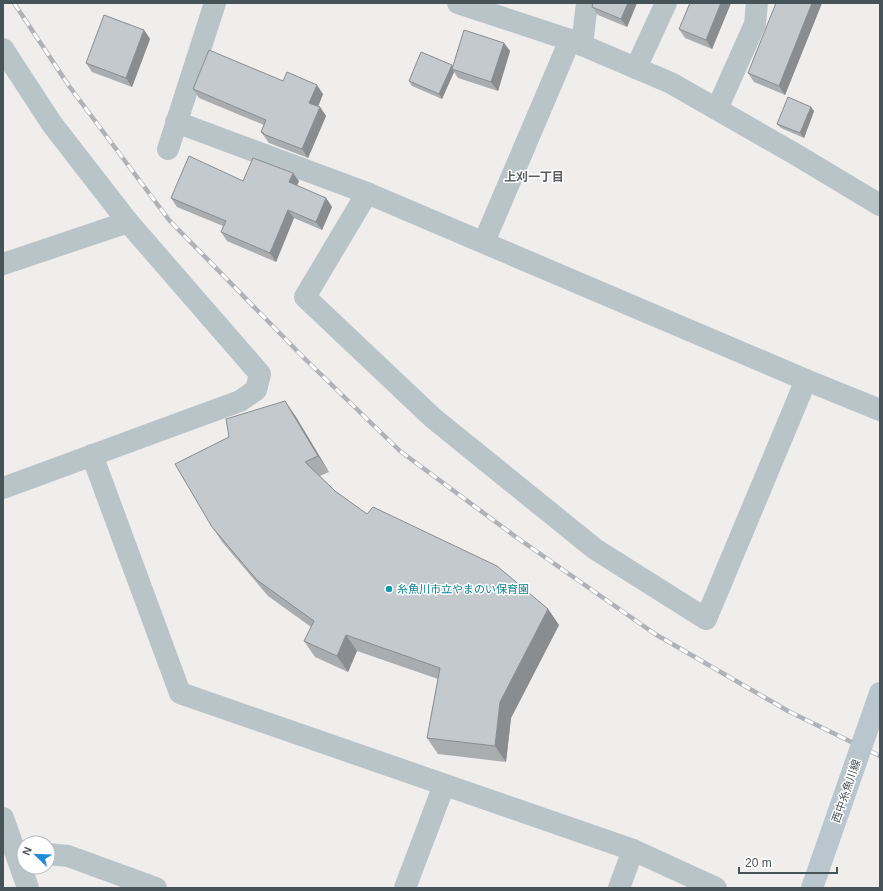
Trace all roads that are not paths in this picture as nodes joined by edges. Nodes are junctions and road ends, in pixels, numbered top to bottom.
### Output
1 (215, 3) edge
2 (458, 3) edge
3 (587, 3) edge
4 (666, 3) edge
5 (757, 3) edge
6 (576, 42) junction
7 (3, 49) edge
8 (636, 68) junction
9 (717, 109) junction
10 (176, 122) junction
11 (168, 149) dead end
12 (367, 193) junction
13 (880, 205) edge
14 (128, 222) junction
15 (484, 242) junction
16 (3, 264) edge
17 (806, 380) junction
18 (880, 410) edge
19 (92, 455) junction
20 (3, 488) edge
21 (880, 694) edge
22 (444, 785) junction
23 (3, 818) edge
24 (16, 844) edge
25 (633, 850) junction
26 (56, 855) edge
27 (25, 875) edge
28 (28, 888) edge
29 (156, 888) edge
30 (404, 888) edge
31 (619, 888) edge
32 (716, 888) edge
33 (812, 888) edge

1 - 10 street
2 - 6 street
3 - 6 street
4 - 8 street
5 - 9 street
6 - 8 street
6 - 15 street
7 - 14 street
8 - 9 street
9 - 13 street
10 - 11 street
10 - 12 street
12 - 15 street
12 - 17 street
14 - 16 street
14 - 19 street
15 - 17 street
17 - 18 street
19 - 20 street
19 - 22 street
21 - 33 main road, 西中糸魚川線, bridge
22 - 25 street
22 - 30 street
23 - 24 street
25 - 31 street
25 - 32 street
26 - 29 street
27 - 28 street

